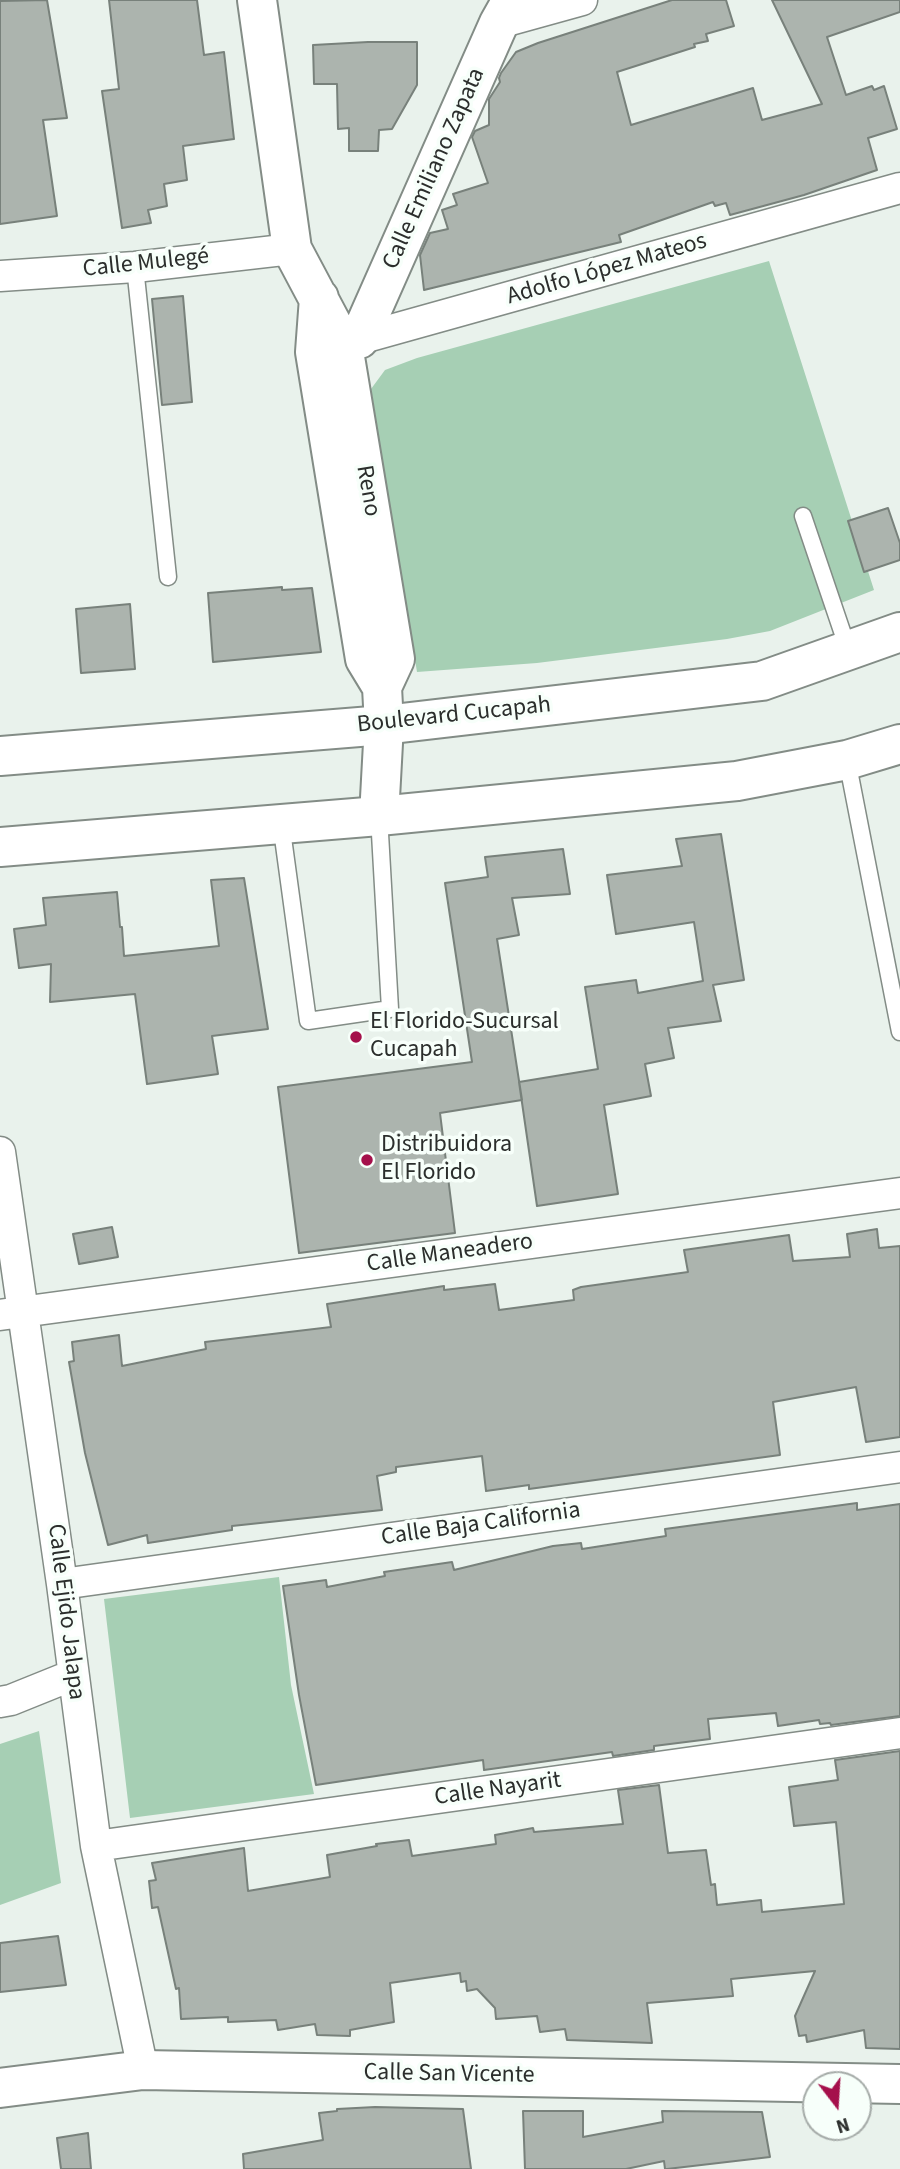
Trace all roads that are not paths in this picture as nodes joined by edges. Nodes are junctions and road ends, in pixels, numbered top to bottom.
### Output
1 (257, 0) edge
2 (582, 0) edge
3 (505, 12) edge
4 (900, 188) edge
5 (292, 249) junction
6 (135, 267) junction
7 (0, 276) edge
8 (339, 345) junction
9 (803, 516) dead end
10 (168, 577) dead end
11 (900, 632) edge
12 (848, 649) junction
13 (384, 725) junction
14 (900, 744) edge
15 (0, 756) edge
16 (847, 760) junction
17 (379, 816) junction
18 (281, 823) junction
19 (0, 847) edge
20 (900, 1032) edge
21 (0, 1152) edge
22 (900, 1193) edge
23 (12, 1313) edge
24 (900, 1466) edge
25 (62, 1584) junction
26 (73, 1675) junction
27 (0, 1702) edge
28 (900, 1734) edge
29 (96, 1846) junction
30 (143, 2070) junction
31 (900, 2084) edge
32 (0, 2088) edge

1 - 5 street, Reno
2 - 3 street
3 - 8 street, Calle Emiliano Zapata
4 - 8 street, Adolfo López Mateos
5 - 6 street, Calle Mulegé
5 - 8 street, Reno
6 - 7 street, Calle Mulegé
6 - 10 lane
8 - 13 street, Reno
9 - 12 lane
11 - 12 street, Boulevard Cucapah
12 - 13 street, Boulevard Cucapah
13 - 15 street, Boulevard Cucapah
13 - 17 street, Reno
14 - 16 street
16 - 17 street
16 - 20 lane
17 - 18 street
17 - 18 lane
18 - 19 street
21 - 23 street, Calle Ejido Jalapa
22 - 23 street, Calle Maneadero
23 - 25 street, Calle Ejido Jalapa
24 - 25 street, Calle Baja California
25 - 26 street, Calle Ejido Jalapa
26 - 27 street
26 - 29 street, Calle Ejido Jalapa
28 - 29 street, Calle Nayarit
29 - 30 street, Calle Ejido Jalapa
30 - 31 street, Calle San Vicente
30 - 32 street, Calle San Vicente

